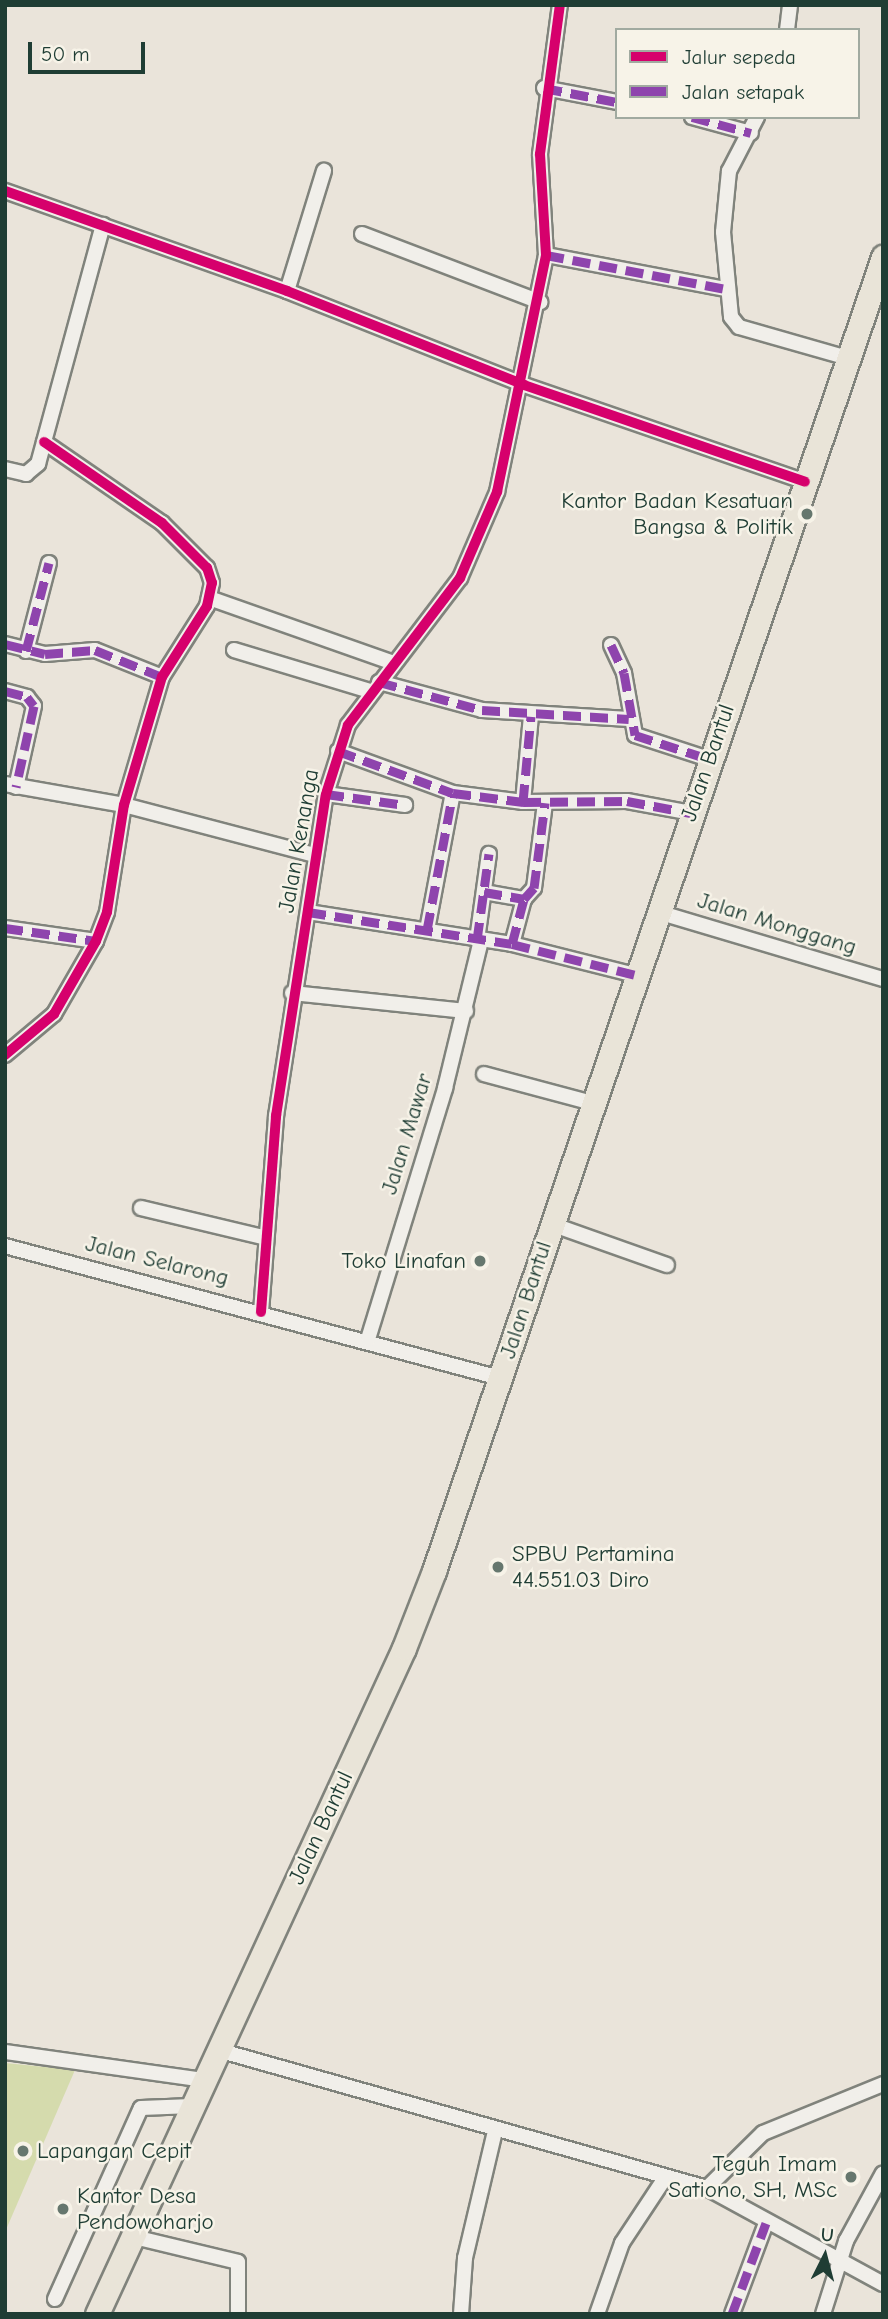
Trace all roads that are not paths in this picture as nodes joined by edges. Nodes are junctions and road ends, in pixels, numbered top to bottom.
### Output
1 (560, 5) edge
2 (790, 5) edge
3 (787, 28) edge
4 (544, 88) junction
5 (615, 102) edge
6 (699, 119) edge
7 (756, 119) edge
8 (751, 134) junction
9 (324, 171) dead end
10 (5, 191) edge
11 (103, 225) junction
12 (362, 234) dead end
13 (546, 255) junction
14 (882, 259) edge
15 (726, 289) junction
16 (286, 291) junction
17 (540, 302) junction
18 (848, 358) junction
19 (524, 385) junction
20 (44, 442) junction
21 (5, 469) edge
22 (797, 479) junction
23 (49, 563) dead end
24 (209, 598) junction
25 (5, 644) edge
26 (611, 645) dead end
27 (234, 650) dead end
28 (26, 651) junction
29 (394, 663) junction
30 (162, 677) junction
31 (374, 687) junction
32 (5, 691) edge
33 (531, 716) junction
34 (629, 719) junction
35 (338, 751) junction
36 (709, 759) junction
37 (11, 786) edge
38 (453, 793) junction
39 (326, 794) junction
40 (523, 802) junction
41 (545, 803) junction
42 (124, 805) junction
43 (405, 805) dead end
44 (691, 813) junction
45 (489, 854) dead end
46 (314, 855) junction
47 (484, 892) junction
48 (524, 899) junction
49 (308, 912) junction
50 (658, 912) junction
51 (5, 928) edge
52 (428, 930) junction
53 (479, 940) junction
54 (96, 941) junction
55 (512, 944) junction
56 (635, 975) junction
57 (883, 979) edge
58 (292, 993) junction
59 (466, 1011) junction
60 (5, 1055) edge
61 (484, 1074) dead end
62 (592, 1103) junction
63 (141, 1208) dead end
64 (551, 1224) junction
65 (263, 1237) junction
66 (5, 1246) edge
67 (667, 1265) dead end
68 (261, 1312) junction
69 (368, 1339) junction
70 (500, 1378) junction
71 (219, 2050) junction
72 (5, 2052) edge
73 (205, 2080) junction
74 (883, 2084) edge
75 (192, 2106) junction
76 (495, 2131) junction
77 (883, 2173) edge
78 (665, 2178) junction
79 (707, 2188) junction
80 (766, 2223) junction
81 (130, 2236) junction
82 (839, 2264) junction
83 (883, 2284) edge
84 (55, 2299) dead end
85 (97, 2314) edge
86 (238, 2314) edge
87 (461, 2314) edge
88 (597, 2314) edge
89 (732, 2314) edge
90 (823, 2314) edge

1 - 4 street, Jalan Kenanga
2 - 3 street
4 - 5 street
4 - 13 street, Jalan Kenanga
6 - 8 street
7 - 8 street
8 - 15 street
9 - 16 street
10 - 11 street
11 - 16 street
11 - 20 street
12 - 17 street
13 - 15 street
13 - 17 street, Jalan Kenanga
14 - 18 main road, Jalan Bantul
15 - 18 street
16 - 19 street
17 - 19 street, Jalan Kenanga
18 - 22 main road, Jalan Bantul
19 - 22 street
19 - 29 street, Jalan Kenanga
20 - 21 street
20 - 24 street
22 - 36 main road, Jalan Bantul
23 - 28 street
24 - 29 street
24 - 30 street
25 - 28 street
26 - 34 street
27 - 31 street
28 - 30 street
29 - 31 street, Jalan Kenanga
30 - 42 street
31 - 33 street
31 - 35 street, Jalan Kenanga
32 - 37 street
33 - 34 street
33 - 40 street
34 - 36 street
35 - 38 street
35 - 39 street, Jalan Kenanga
36 - 44 main road, Jalan Bantul
37 - 42 street
38 - 40 street
38 - 52 street
39 - 43 street
39 - 46 street, Jalan Kenanga
40 - 41 street
41 - 44 street
41 - 48 street
42 - 46 street
42 - 54 street
44 - 50 main road, Jalan Bantul
45 - 47 street, Jalan Mawar
46 - 49 street, Jalan Kenanga
47 - 48 street
47 - 53 street, Jalan Mawar
48 - 55 street
49 - 52 street
49 - 58 street, Jalan Kenanga
50 - 56 main road, Jalan Bantul
50 - 57 street, Jalan Monggang
51 - 54 street
52 - 53 street
53 - 55 street
53 - 59 street, Jalan Mawar
54 - 60 street
55 - 56 street
56 - 62 main road, Jalan Bantul
58 - 59 street
58 - 65 street, Jalan Kenanga
59 - 69 street, Jalan Mawar
61 - 62 street
62 - 64 main road, Jalan Bantul
63 - 65 street
64 - 67 street
64 - 70 main road, Jalan Bantul
65 - 68 street, Jalan Kenanga
66 - 68 street, Jalan Selarong
68 - 69 street, Jalan Selarong
69 - 70 street, Jalan Selarong
70 - 71 main road, Jalan Bantul
71 - 73 main road, Jalan Bantul
71 - 76 street
72 - 73 street
73 - 75 main road, Jalan Bantul
74 - 79 street
75 - 81 main road, Jalan Bantul
75 - 84 street
76 - 78 street
76 - 87 street
77 - 82 street
78 - 79 street
78 - 88 street
79 - 80 street
80 - 82 street
80 - 89 street
81 - 85 main road, Jalan Bantul
81 - 86 street
82 - 83 street
82 - 90 street

